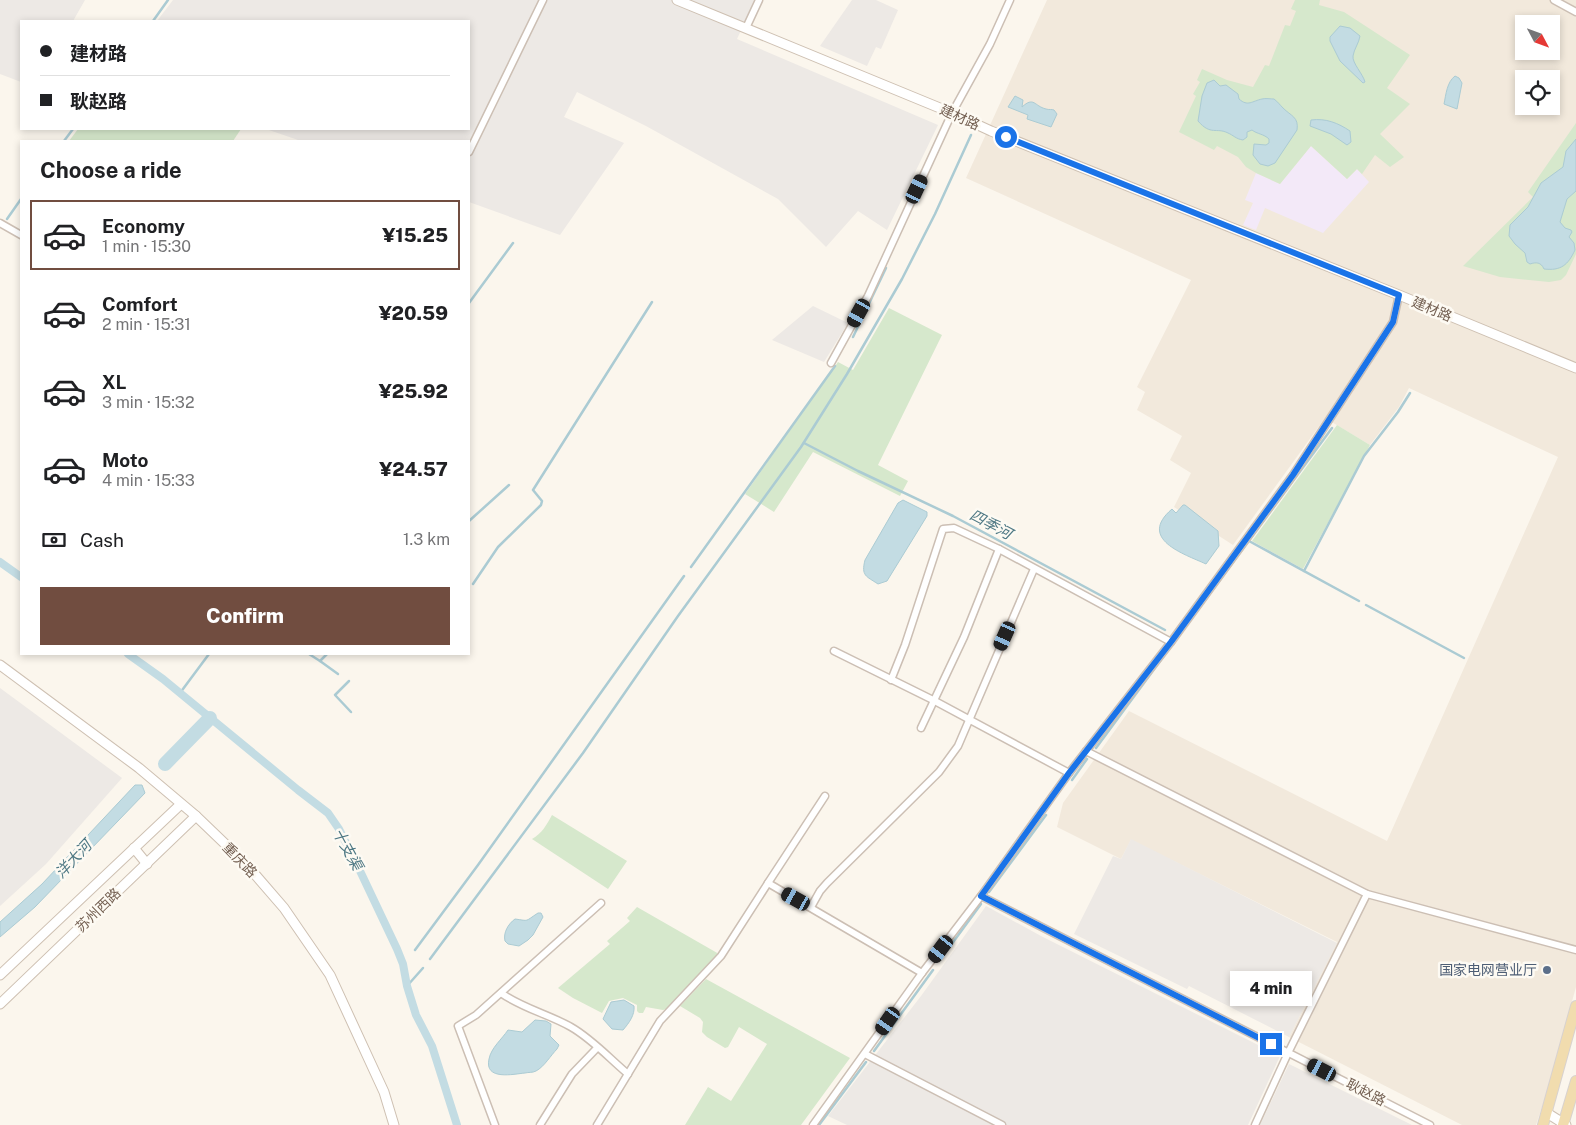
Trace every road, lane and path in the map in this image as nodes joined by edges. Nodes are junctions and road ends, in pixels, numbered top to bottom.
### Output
1 (543, 0) edge
2 (677, 0) edge
3 (760, 0) edge
4 (1010, 0) edge
5 (1556, 1) edge
6 (1576, 12) edge
7 (746, 28) junction
8 (952, 113) junction
9 (470, 150) edge
10 (0, 223) edge
11 (20, 234) edge
12 (1399, 295) junction
13 (830, 363) dead end
14 (1576, 368) edge
15 (999, 549) junction
16 (1034, 569) junction
17 (1171, 642) junction
18 (834, 651) dead end
19 (0, 665) edge
20 (891, 680) junction
21 (933, 700) junction
22 (968, 719) junction
23 (921, 728) dead end
24 (1086, 750) junction
25 (1069, 773) junction
26 (825, 796) dead end
27 (180, 804) junction
28 (196, 816) junction
29 (134, 848) junction
30 (147, 864) junction
31 (768, 883) junction
32 (1367, 894) junction
33 (981, 896) junction
34 (601, 903) dead end
35 (811, 907) junction
36 (1576, 950) edge
37 (922, 973) junction
38 (0, 975) edge
39 (500, 993) junction
40 (0, 1004) edge
41 (1576, 1006) edge
42 (597, 1048) junction
43 (1288, 1053) junction
44 (865, 1054) junction
45 (628, 1074) junction
46 (1576, 1081) edge
47 (1547, 1113) junction
48 (1562, 1124) edge
49 (394, 1125) edge
50 (494, 1125) edge
51 (540, 1125) edge
52 (597, 1125) edge
53 (813, 1125) edge
54 (1002, 1125) edge
55 (1255, 1125) edge
56 (1430, 1125) edge
57 (1543, 1125) edge

1 - 9 street
2 - 7 street, 建材路
3 - 7 street
4 - 8 street
5 - 6 street
7 - 8 street, 建材路
8 - 12 street, 建材路
8 - 13 street
10 - 11 street
12 - 14 street, 建材路
12 - 17 street
15 - 16 street
15 - 20 street
15 - 21 street
16 - 17 street
16 - 22 street
17 - 24 street
18 - 20 street
19 - 27 street, 重庆路
20 - 21 street
21 - 22 street
21 - 23 street
22 - 25 street
22 - 35 street
24 - 25 street
24 - 32 street
25 - 33 street
26 - 31 street
27 - 28 street, 重庆路
27 - 29 street, 苏州西路
28 - 30 street, 苏州西路
28 - 49 street, 重庆路
29 - 30 street
29 - 38 street, 苏州西路
30 - 40 street, 苏州西路
31 - 35 street
31 - 45 street
32 - 36 street
32 - 43 street
33 - 37 street
33 - 43 street, 耿赵路
34 - 39 street
35 - 37 street
37 - 44 street
39 - 42 street
39 - 50 street
41 - 47 main road
42 - 45 street
42 - 51 street
43 - 55 street
43 - 56 street, 耿赵路
44 - 53 street
44 - 54 street
45 - 52 street
46 - 48 main road
47 - 48 street
47 - 57 main road

